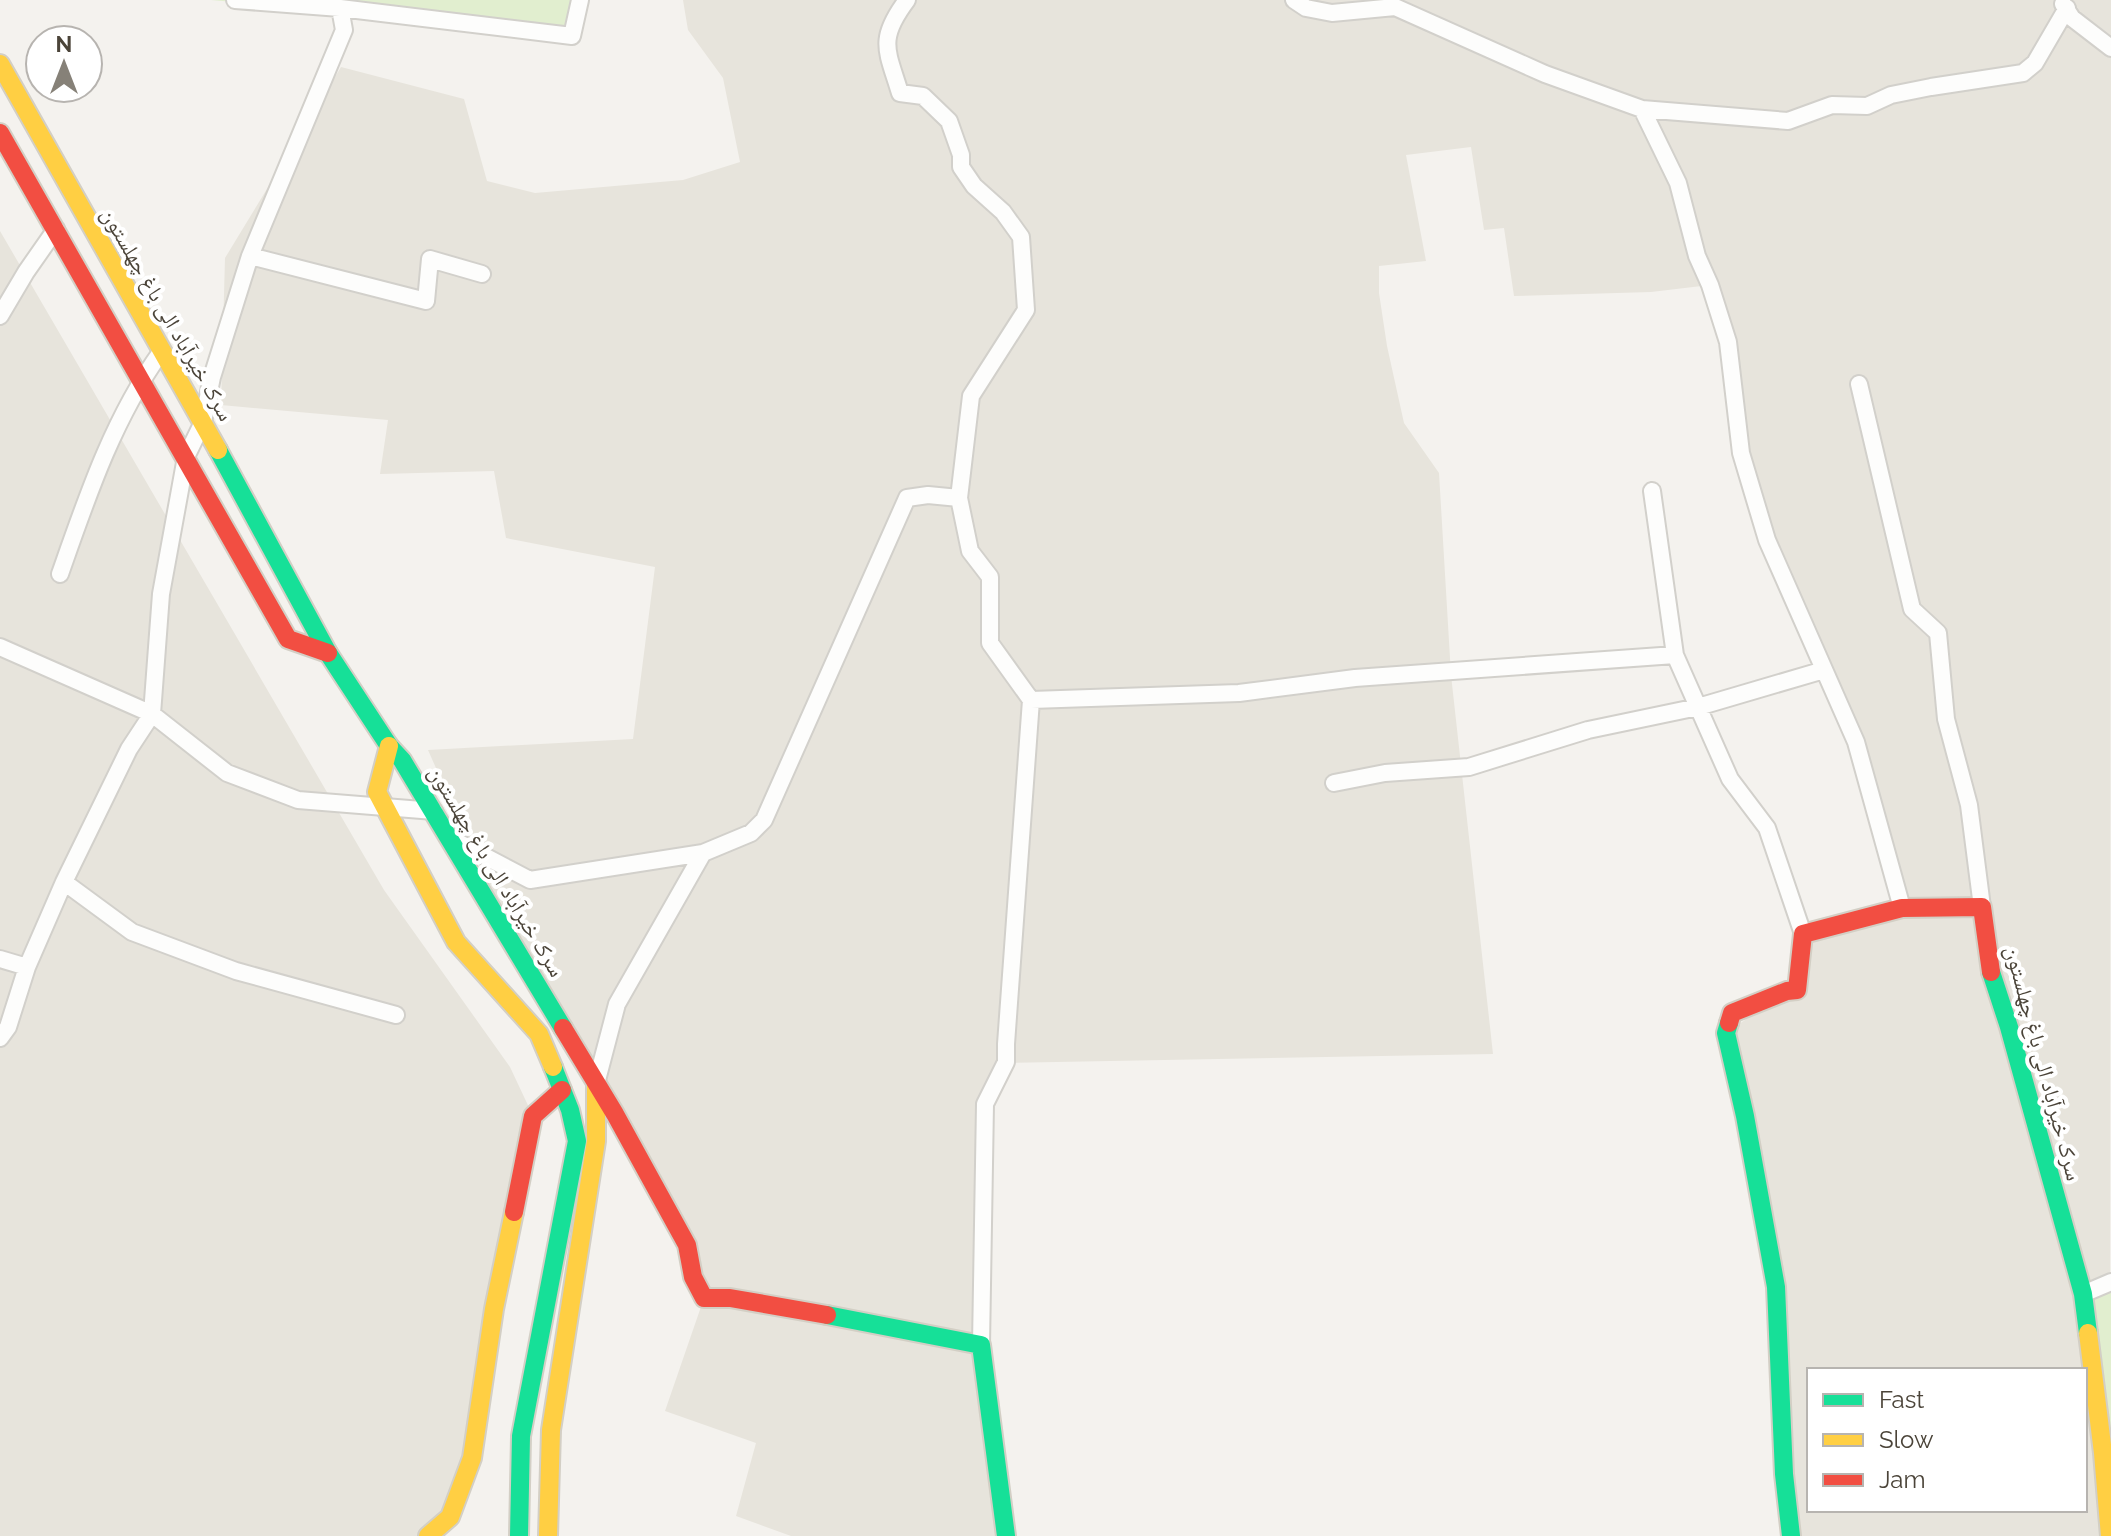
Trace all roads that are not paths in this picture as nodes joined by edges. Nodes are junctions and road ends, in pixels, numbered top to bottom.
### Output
1 (235, 0) edge
2 (580, 0) edge
3 (907, 0) edge
4 (1294, 0) edge
5 (2069, 6) edge
6 (340, 8) junction
7 (2111, 48) edge
8 (0, 64) edge
9 (1642, 109) junction
10 (0, 133) edge
11 (56, 229) junction
12 (250, 256) junction
13 (482, 274) dead end
14 (0, 316) edge
15 (161, 352) junction
16 (142, 379) junction
17 (1859, 384) dead end
18 (203, 422) junction
19 (186, 457) junction
20 (1652, 491) dead end
21 (959, 498) junction
22 (60, 574) dead end
23 (0, 647) edge
24 (328, 653) junction
25 (1675, 655) junction
26 (1824, 670) junction
27 (1031, 700) junction
28 (1698, 707) junction
29 (152, 714) junction
30 (389, 746) junction
31 (1334, 783) dead end
32 (384, 807) junction
33 (434, 811) junction
34 (451, 839) junction
35 (703, 853) junction
36 (64, 882) junction
37 (1982, 907) junction
38 (1902, 908) junction
39 (1803, 934) junction
40 (0, 959) edge
41 (27, 967) junction
42 (396, 1015) dead end
43 (0, 1038) edge
44 (596, 1084) junction
45 (562, 1090) junction
46 (2111, 1282) edge
47 (2083, 1294) junction
48 (981, 1345) junction
49 (428, 1536) edge
50 (519, 1536) edge
51 (548, 1536) edge
52 (1006, 1536) edge
53 (1791, 1536) edge
54 (2110, 1536) edge

1 - 6 street
2 - 6 street
3 - 21 street
4 - 9 street
5 - 7 street
5 - 9 street
6 - 12 street
8 - 15 main road, سرک خیرآباد الی باغ چهلستون
9 - 26 street
10 - 11 main road
11 - 14 street
11 - 16 main road
12 - 13 street
12 - 18 street
15 - 16 street
15 - 18 main road, سرک خیرآباد الی باغ چهلستون
16 - 19 main road
16 - 22 street
17 - 37 street
18 - 19 street
18 - 24 main road, سرک خیرآباد الی باغ چهلستون
19 - 24 main road
19 - 29 street
20 - 25 street
21 - 27 street
21 - 35 street
23 - 29 street
24 - 30 main road, سرک خیرآباد الی باغ چهلستون
25 - 27 street
25 - 28 street
26 - 28 street
26 - 38 street
27 - 48 street
28 - 31 street
28 - 39 street
29 - 32 street
29 - 36 street
30 - 32 main road
30 - 33 main road, سرک خیرآباد الی باغ چهلستون
32 - 33 street
32 - 45 main road
33 - 34 main road, سرک خیرآباد الی باغ چهلستون
34 - 35 street
34 - 44 main road, سرک خیرآباد الی باغ چهلستون
35 - 44 street
36 - 41 street
36 - 42 street
37 - 38 main road
37 - 47 main road, سرک خیرآباد الی باغ چهلستون
38 - 39 main road
39 - 53 main road
40 - 41 street
41 - 43 street
44 - 48 main road, سرک خیرآباد الی باغ چهلستون
44 - 51 main road
45 - 49 main road
45 - 50 main road
46 - 47 street
47 - 54 main road, سرک خیرآباد الی باغ چهلستون
48 - 52 main road

